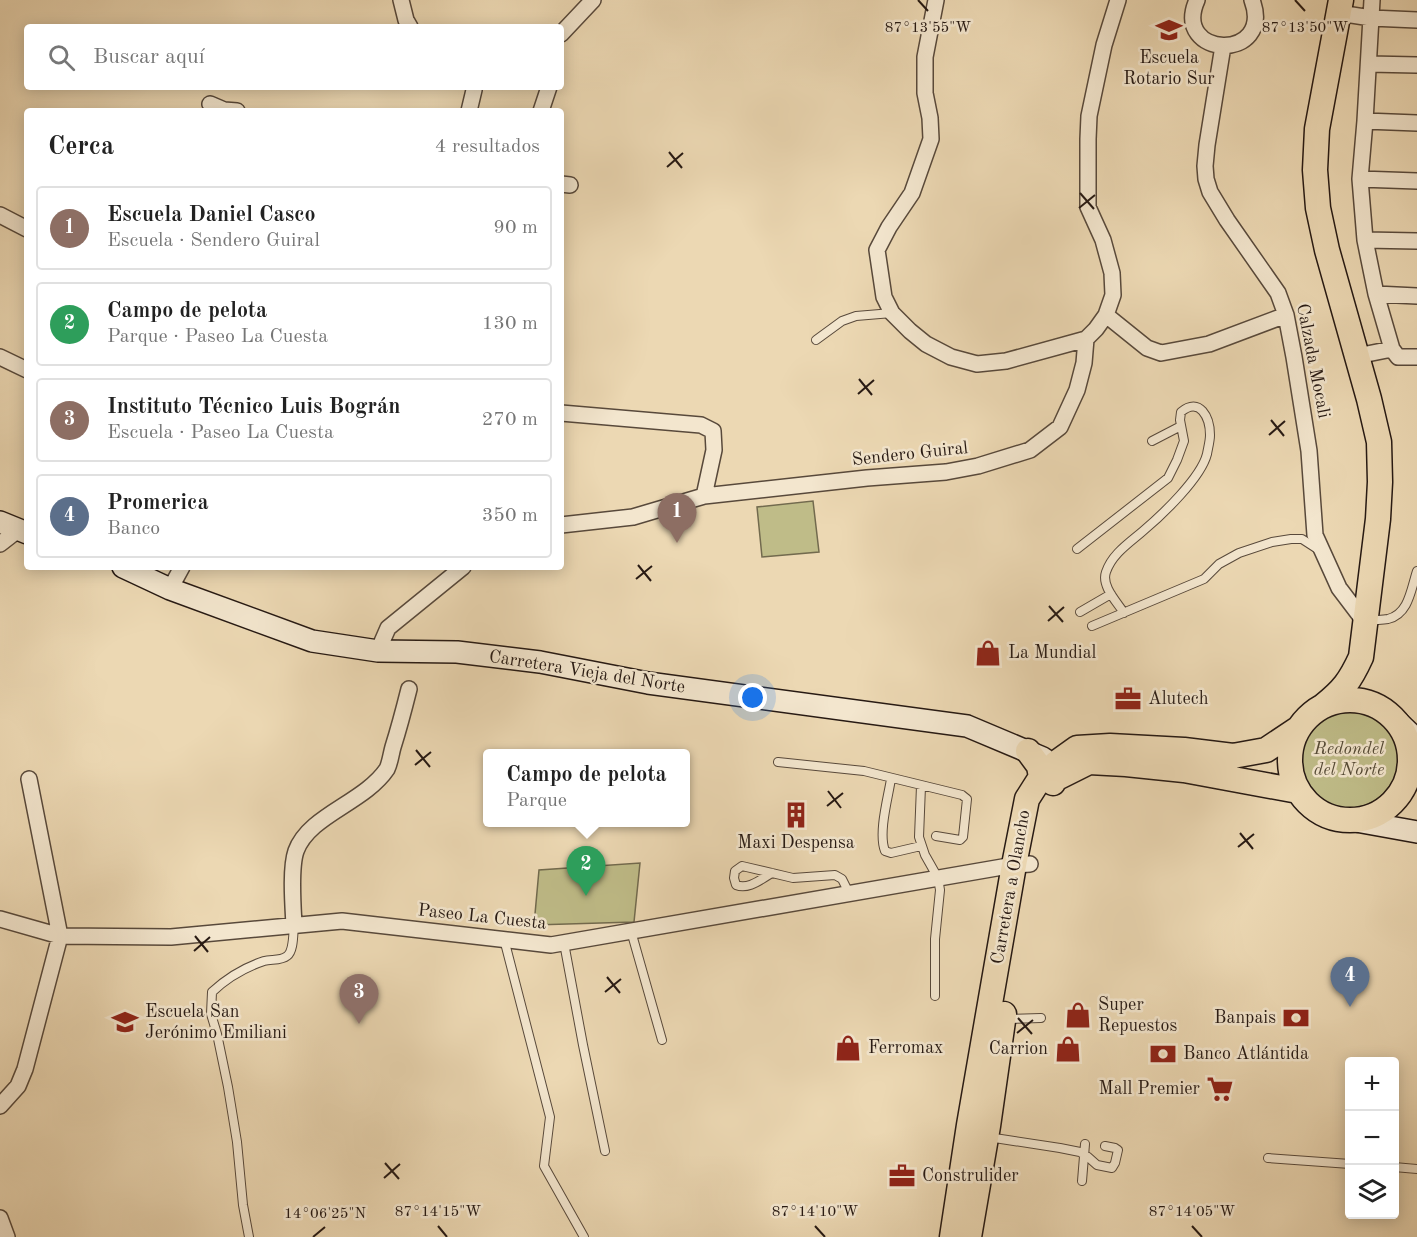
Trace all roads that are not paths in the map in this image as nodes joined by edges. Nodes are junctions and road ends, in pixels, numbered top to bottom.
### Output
1 (401, 0) edge
2 (593, 0) edge
3 (936, 0) edge
4 (1118, 0) edge
5 (1197, 0) edge
6 (1252, 0) edge
7 (1372, 0) edge
8 (1340, 6) edge
9 (1371, 18) junction
10 (1417, 20) edge
11 (408, 24) edge
12 (564, 31) edge
13 (1223, 46) junction
14 (1369, 64) junction
15 (1417, 65) edge
16 (474, 90) edge
17 (548, 90) edge
18 (210, 104) dead end
19 (219, 108) edge
20 (470, 108) edge
21 (543, 108) edge
22 (1365, 121) junction
23 (1417, 123) edge
24 (1360, 179) junction
25 (1417, 181) edge
26 (0, 215) edge
27 (24, 228) edge
28 (1365, 240) junction
29 (1417, 241) edge
30 (1376, 294) junction
31 (1417, 296) edge
32 (892, 313) junction
33 (1106, 315) junction
34 (1286, 315) junction
35 (1086, 339) junction
36 (816, 340) dead end
37 (1392, 349) junction
38 (1357, 356) junction
39 (0, 357) edge
40 (1417, 357) edge
41 (24, 369) edge
42 (564, 413) edge
43 (1181, 426) junction
44 (1152, 441) dead end
45 (704, 496) junction
46 (564, 525) edge
47 (15, 528) edge
48 (0, 544) edge
49 (1077, 549) dead end
50 (1323, 552) junction
51 (129, 570) edge
52 (180, 570) edge
53 (459, 570) edge
54 (1417, 571) edge
55 (170, 589) junction
56 (1111, 594) junction
57 (1080, 612) dead end
58 (1124, 612) junction
59 (1364, 621) junction
60 (1092, 626) dead end
61 (378, 651) junction
62 (1361, 657) junction
63 (409, 689) dead end
64 (1323, 706) junction
65 (1393, 717) junction
66 (1299, 728) junction
67 (1417, 740) edge
68 (1029, 751) joint
69 (778, 762) dead end
70 (1049, 770) junction
71 (28, 779) dead end
72 (891, 779) junction
73 (921, 786) junction
74 (1298, 791) junction
75 (1356, 821) junction
76 (1417, 832) edge
77 (936, 836) dead end
78 (921, 846) junction
79 (1022, 864) junction
80 (772, 873) dead end
81 (938, 878) junction
82 (849, 893) junction
83 (0, 919) edge
84 (294, 925) junction
85 (630, 931) junction
86 (60, 936) junction
87 (504, 939) junction
88 (564, 943) junction
89 (935, 996) dead end
90 (1004, 1018) junction
91 (1041, 1018) dead end
92 (662, 1040) dead end
93 (0, 1106) edge
94 (987, 1137) junction
95 (1085, 1144) dead end
96 (1105, 1146) dead end
97 (605, 1151) dead end
98 (1084, 1155) junction
99 (1268, 1158) dead end
100 (1345, 1164) edge
101 (1399, 1167) edge
102 (1417, 1169) edge
103 (1082, 1181) dead end
104 (0, 1218) edge
105 (974, 1231) edge
106 (7, 1237) edge
107 (249, 1237) edge
108 (584, 1237) edge
109 (952, 1237) edge

1 - 11 street
2 - 12 street
3 - 32 street
4 - 33 street
5 - 13 street
6 - 13 street
7 - 9 street
8 - 9 street
8 - 38 main road
9 - 10 street
9 - 14 street
13 - 34 street, Calzada Mocali
14 - 15 street
14 - 22 street
16 - 20 street
17 - 21 street
18 - 19 street
22 - 23 street
22 - 24 street
24 - 25 street
24 - 28 street
26 - 27 street
28 - 29 street
28 - 30 street
30 - 31 street
30 - 37 street
32 - 35 street
32 - 36 lane
33 - 34 street
33 - 35 street
34 - 50 street, Calzada Mocali
35 - 45 street, Sendero Guiral
37 - 38 street
37 - 40 street
38 - 59 main road
39 - 41 street
42 - 45 street
43 - 44 lane
43 - 49 lane
43 - 56 lane
45 - 46 street, Sendero Guiral
47 - 48 street
50 - 58 lane
50 - 59 street, Calzada Mocali
51 - 55 street, Carretera Vieja del Norte
52 - 55 street
53 - 61 street
54 - 59 lane
55 - 61 street, Carretera Vieja del Norte
56 - 57 lane
56 - 58 lane
58 - 60 lane
59 - 62 main road
61 - 68 street, Carretera Vieja del Norte
62 - 64 main road
62 - 65 main road
63 - 84 street
64 - 65 main road
64 - 66 main road
65 - 67 street
65 - 75 main road
66 - 70 main road, Carretera a Olancho
66 - 74 main road
68 - 70 main road
69 - 72 lane
70 - 79 main road, Carretera a Olancho
71 - 86 street
72 - 73 lane
72 - 78 lane
73 - 77 lane
73 - 78 lane
74 - 75 main road
74 - 79 main road, Carretera a Olancho
75 - 76 street
78 - 81 lane
79 - 81 street, Paseo La Cuesta
79 - 90 main road, Carretera a Olancho
79 - 109 main road, Carretera a Olancho
80 - 82 lane
81 - 82 street, Paseo La Cuesta
81 - 89 lane
82 - 85 street, Paseo La Cuesta
83 - 86 street, Paseo La Cuesta
84 - 86 street, Paseo La Cuesta
84 - 87 street, Paseo La Cuesta
84 - 107 lane
85 - 88 street, Paseo La Cuesta
85 - 92 lane
86 - 93 street
87 - 88 street, Paseo La Cuesta
87 - 108 lane
88 - 97 lane
90 - 91 lane
90 - 94 main road, Carretera a Olancho
94 - 98 lane
94 - 105 main road, Carretera a Olancho
95 - 98 lane
96 - 98 lane
98 - 103 lane
99 - 100 lane
101 - 102 lane
104 - 106 street

